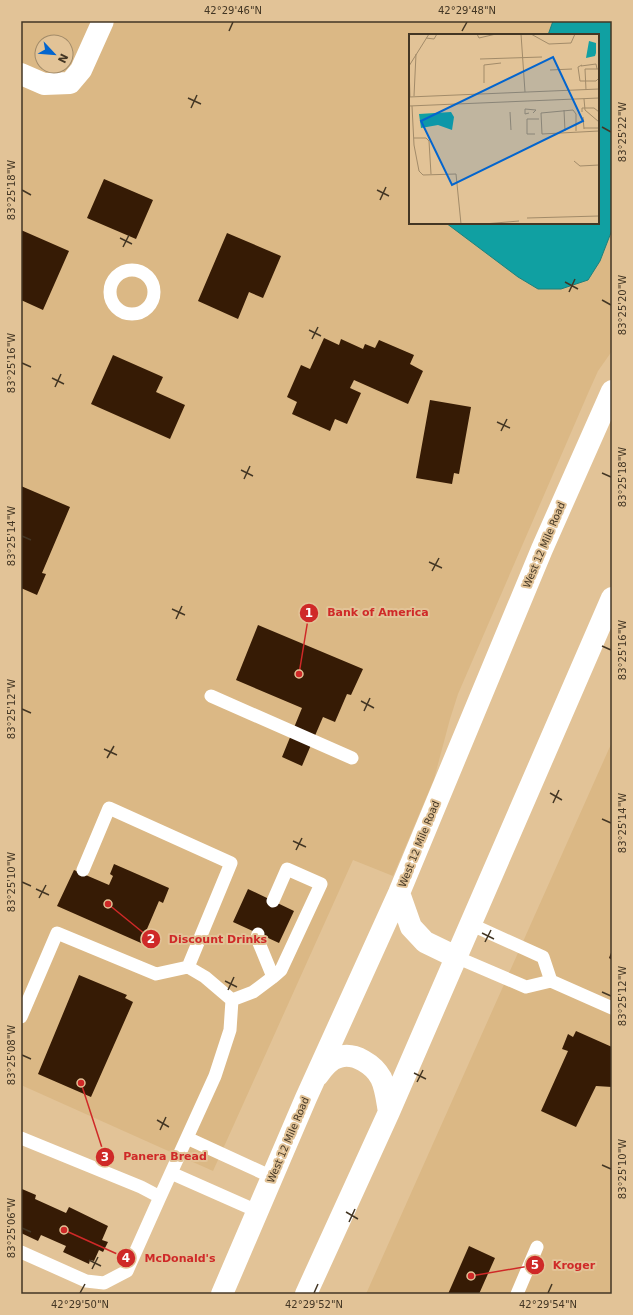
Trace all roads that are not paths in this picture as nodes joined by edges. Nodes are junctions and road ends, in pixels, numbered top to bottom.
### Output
1 (103, 21) edge
2 (21, 74) edge
3 (612, 393) edge
4 (611, 603) edge
5 (211, 696) dead end
6 (352, 758) dead end
7 (83, 870) dead end
8 (399, 893) junction
9 (273, 901) dead end
10 (470, 924) junction
11 (258, 934) dead end
12 (456, 957) junction
13 (188, 967) junction
14 (273, 977) junction
15 (551, 981) junction
16 (232, 1000) junction
17 (612, 1008) edge
18 (21, 1016) edge
19 (314, 1079) junction
20 (389, 1112) junction
21 (21, 1138) edge
22 (187, 1138) junction
23 (171, 1173) junction
24 (272, 1177) junction
25 (160, 1197) junction
26 (257, 1211) junction
27 (537, 1247) dead end
28 (21, 1252) edge
29 (222, 1294) edge
30 (306, 1294) edge
31 (517, 1294) edge

1 - 2 main road
3 - 8 main road, West 12 Mile Road
4 - 10 main road
5 - 6 lane
7 - 13 lane
8 - 12 main road
8 - 19 main road, West 12 Mile Road
9 - 14 lane
10 - 12 main road
10 - 15 lane
11 - 14 lane
12 - 15 lane
12 - 20 main road
13 - 16 lane
13 - 18 lane
14 - 16 lane
15 - 17 lane
16 - 22 lane
19 - 20 main road
19 - 24 main road, West 12 Mile Road
20 - 30 main road
21 - 25 lane
22 - 23 lane
22 - 24 lane
23 - 25 lane
23 - 26 lane
24 - 26 main road, West 12 Mile Road
25 - 28 lane
26 - 29 main road, West 12 Mile Road
27 - 31 lane

